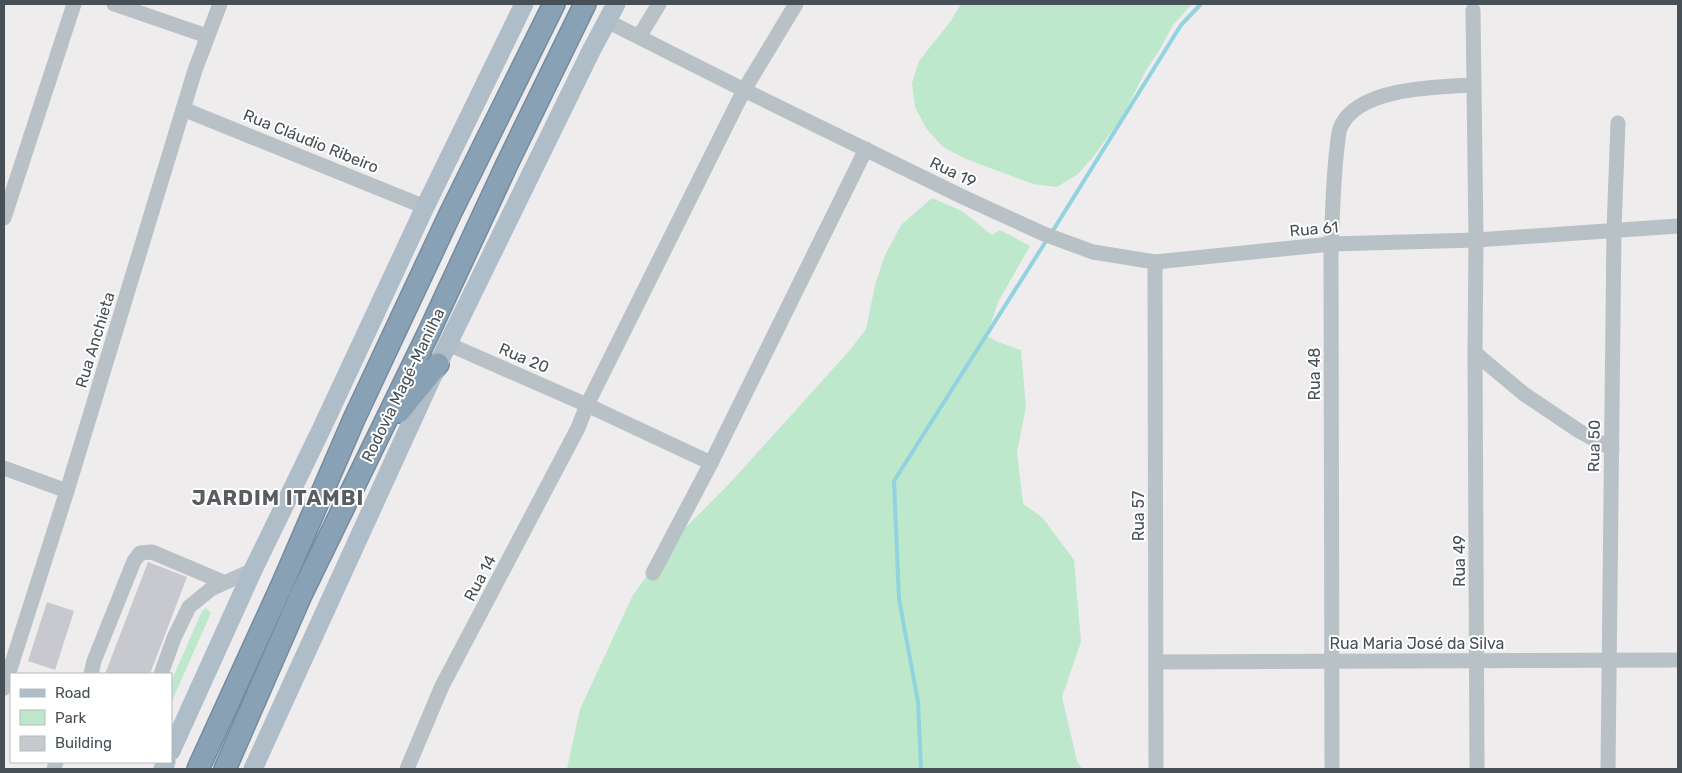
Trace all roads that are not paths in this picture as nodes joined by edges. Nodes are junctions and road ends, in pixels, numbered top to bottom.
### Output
1 (74, 4) edge
2 (114, 4) edge
3 (220, 4) edge
4 (524, 4) edge
5 (554, 4) edge
6 (585, 4) edge
7 (616, 4) edge
8 (659, 4) edge
9 (796, 4) edge
10 (1473, 10) dead end
11 (607, 21) junction
12 (207, 36) junction
13 (639, 37) junction
14 (1474, 85) junction
15 (744, 90) junction
16 (183, 109) junction
17 (1618, 123) dead end
18 (866, 148) junction
19 (425, 207) junction
20 (4, 218) edge
21 (1678, 226) edge
22 (1614, 229) junction
23 (1476, 240) junction
24 (1332, 244) junction
25 (1155, 262) junction
26 (448, 344) junction
27 (1475, 353) junction
28 (438, 364) junction
29 (587, 404) junction
30 (374, 444) junction
31 (1612, 449) junction
32 (711, 462) junction
33 (4, 468) edge
34 (67, 491) junction
35 (253, 570) junction
36 (653, 573) dead end
37 (224, 582) junction
38 (1609, 660) junction
39 (1678, 660) edge
40 (1332, 661) junction
41 (1477, 661) junction
42 (1156, 662) junction
43 (91, 673) edge
44 (161, 673) edge
45 (4, 688) edge
46 (172, 749) edge
47 (198, 769) edge
48 (225, 769) edge
49 (253, 769) edge
50 (407, 769) edge
51 (1156, 769) edge
52 (1332, 769) edge
53 (1477, 769) edge
54 (1608, 769) edge

1 - 20 street
2 - 12 street
3 - 12 street, Rua Anchieta
4 - 19 main road
5 - 47 highway, Rodovia Magé-Manilha
6 - 30 highway, Rodovia Magé-Manilha
7 - 11 main road
8 - 13 street
9 - 15 street
10 - 14 street
11 - 13 street, Rua 19
11 - 26 main road
12 - 16 street, Rua Anchieta
13 - 15 street, Rua 19
14 - 23 street
14 - 24 street, Rua 48
15 - 18 street, Rua 19
15 - 29 street
16 - 19 street, Rua Cláudio Ribeiro
16 - 34 street, Rua Anchieta
17 - 22 street, Rua 50
18 - 25 street, Rua 19
18 - 32 street
19 - 35 main road
21 - 22 street, Rua 61
22 - 23 street, Rua 61
22 - 31 street, Rua 50
23 - 24 street, Rua 61
23 - 27 street
24 - 25 street, Rua 61
24 - 40 street, Rua 48
25 - 42 street, Rua 57
26 - 28 main road
26 - 29 street, Rua 20
27 - 31 street
27 - 41 street, Rua 49
28 - 30 highway
28 - 49 main road
29 - 32 street, Rua 20
29 - 50 street, Rua 14
30 - 48 highway, Rodovia Magé-Manilha
31 - 38 street, Rua 50
32 - 36 street
33 - 34 street
34 - 45 street, Rua Anchieta
35 - 37 street
35 - 46 main road
37 - 43 street
37 - 44 street
38 - 39 street, Rua Maria José da Silva
38 - 41 street, Rua Maria José da Silva
38 - 54 street, Rua 50
40 - 41 street, Rua Maria José da Silva
40 - 42 street, Rua Maria José da Silva
40 - 52 street, Rua 48
41 - 53 street, Rua 49
42 - 51 street, Rua 57

